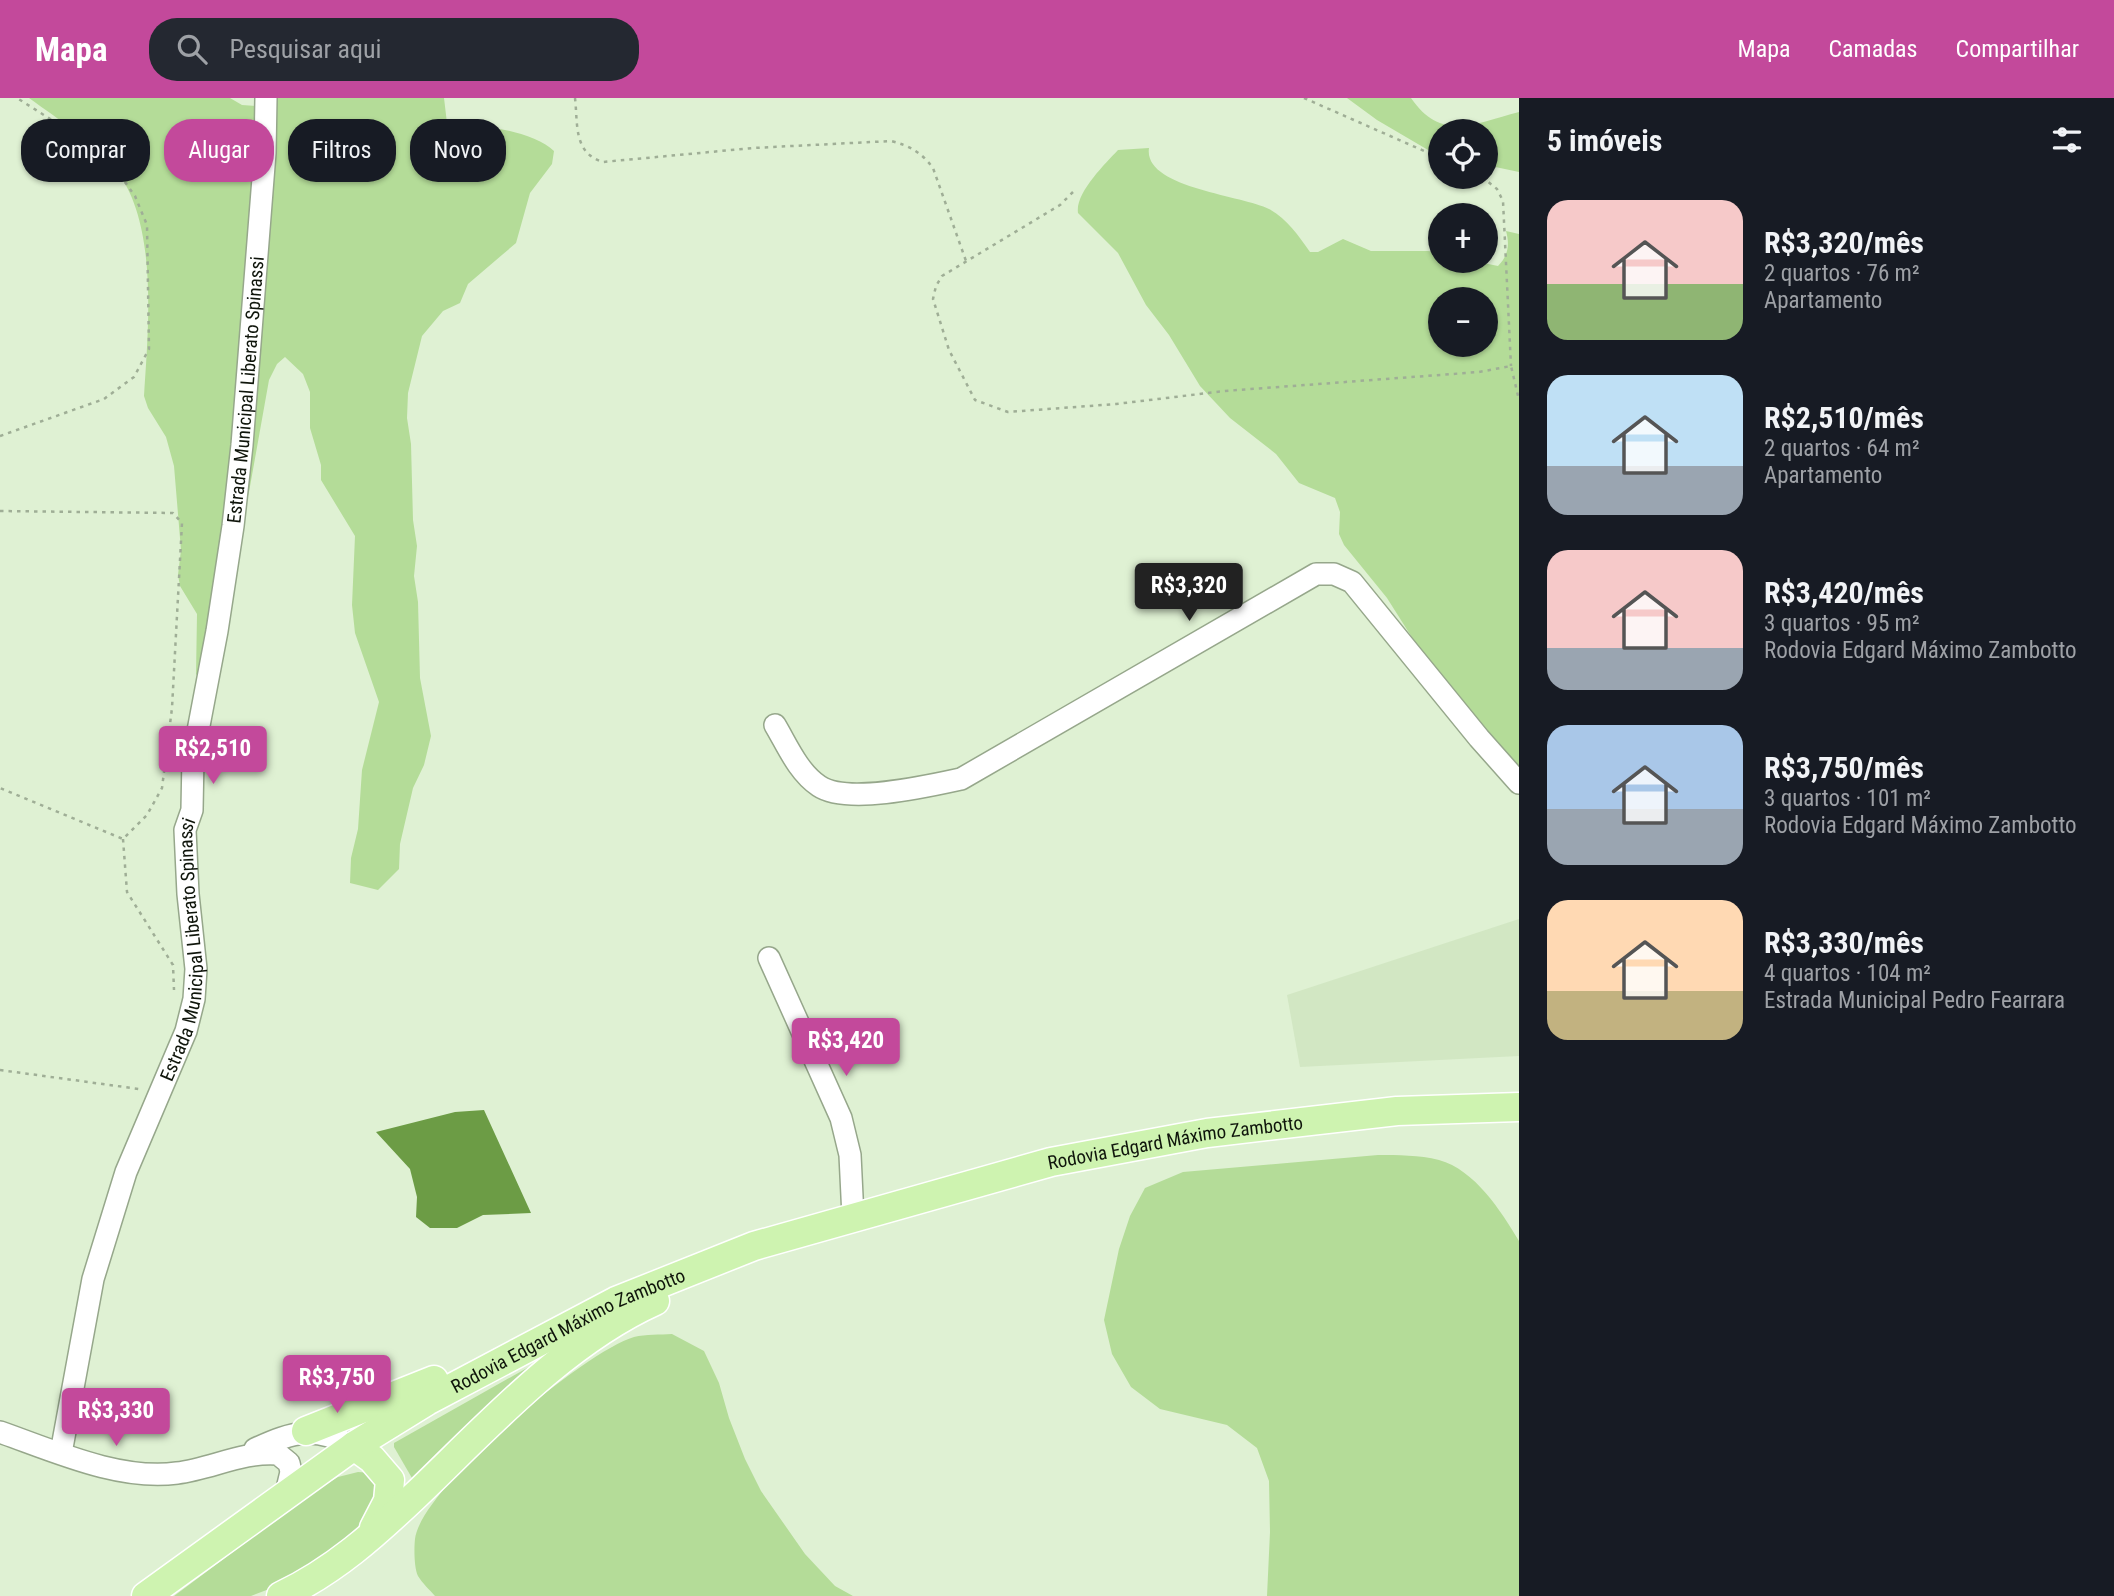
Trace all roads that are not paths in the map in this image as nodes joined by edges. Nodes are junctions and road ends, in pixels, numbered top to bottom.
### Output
1 (266, 98) edge
2 (775, 725) dead end
3 (1519, 783) edge
4 (769, 958) dead end
5 (1519, 1107) edge
6 (845, 1219) junction
7 (616, 1301) junction
8 (306, 1431) junction
9 (0, 1432) edge
10 (354, 1446) junction
11 (61, 1453) junction
12 (234, 1459) junction
13 (286, 1493) junction
14 (366, 1542) junction
15 (146, 1596) edge
16 (281, 1596) edge

1 - 11 street, Estrada Municipal Liberato Spinassi
2 - 3 street
4 - 6 street
5 - 6 main road, Rodovia Edgard Máximo Zambotto
6 - 7 main road, Rodovia Edgard Máximo Zambotto
6 - 14 main road, Rodovia Edgard Máximo Zambotto
7 - 8 main road
7 - 10 main road, Rodovia Edgard Máximo Zambotto
8 - 10 street
8 - 12 street
9 - 11 street
10 - 13 main road, Rodovia Edgard Máximo Zambotto
10 - 14 main road
11 - 12 street
12 - 13 street
13 - 15 main road, Rodovia Edgard Máximo Zambotto
14 - 16 main road, Rodovia Edgard Máximo Zambotto

